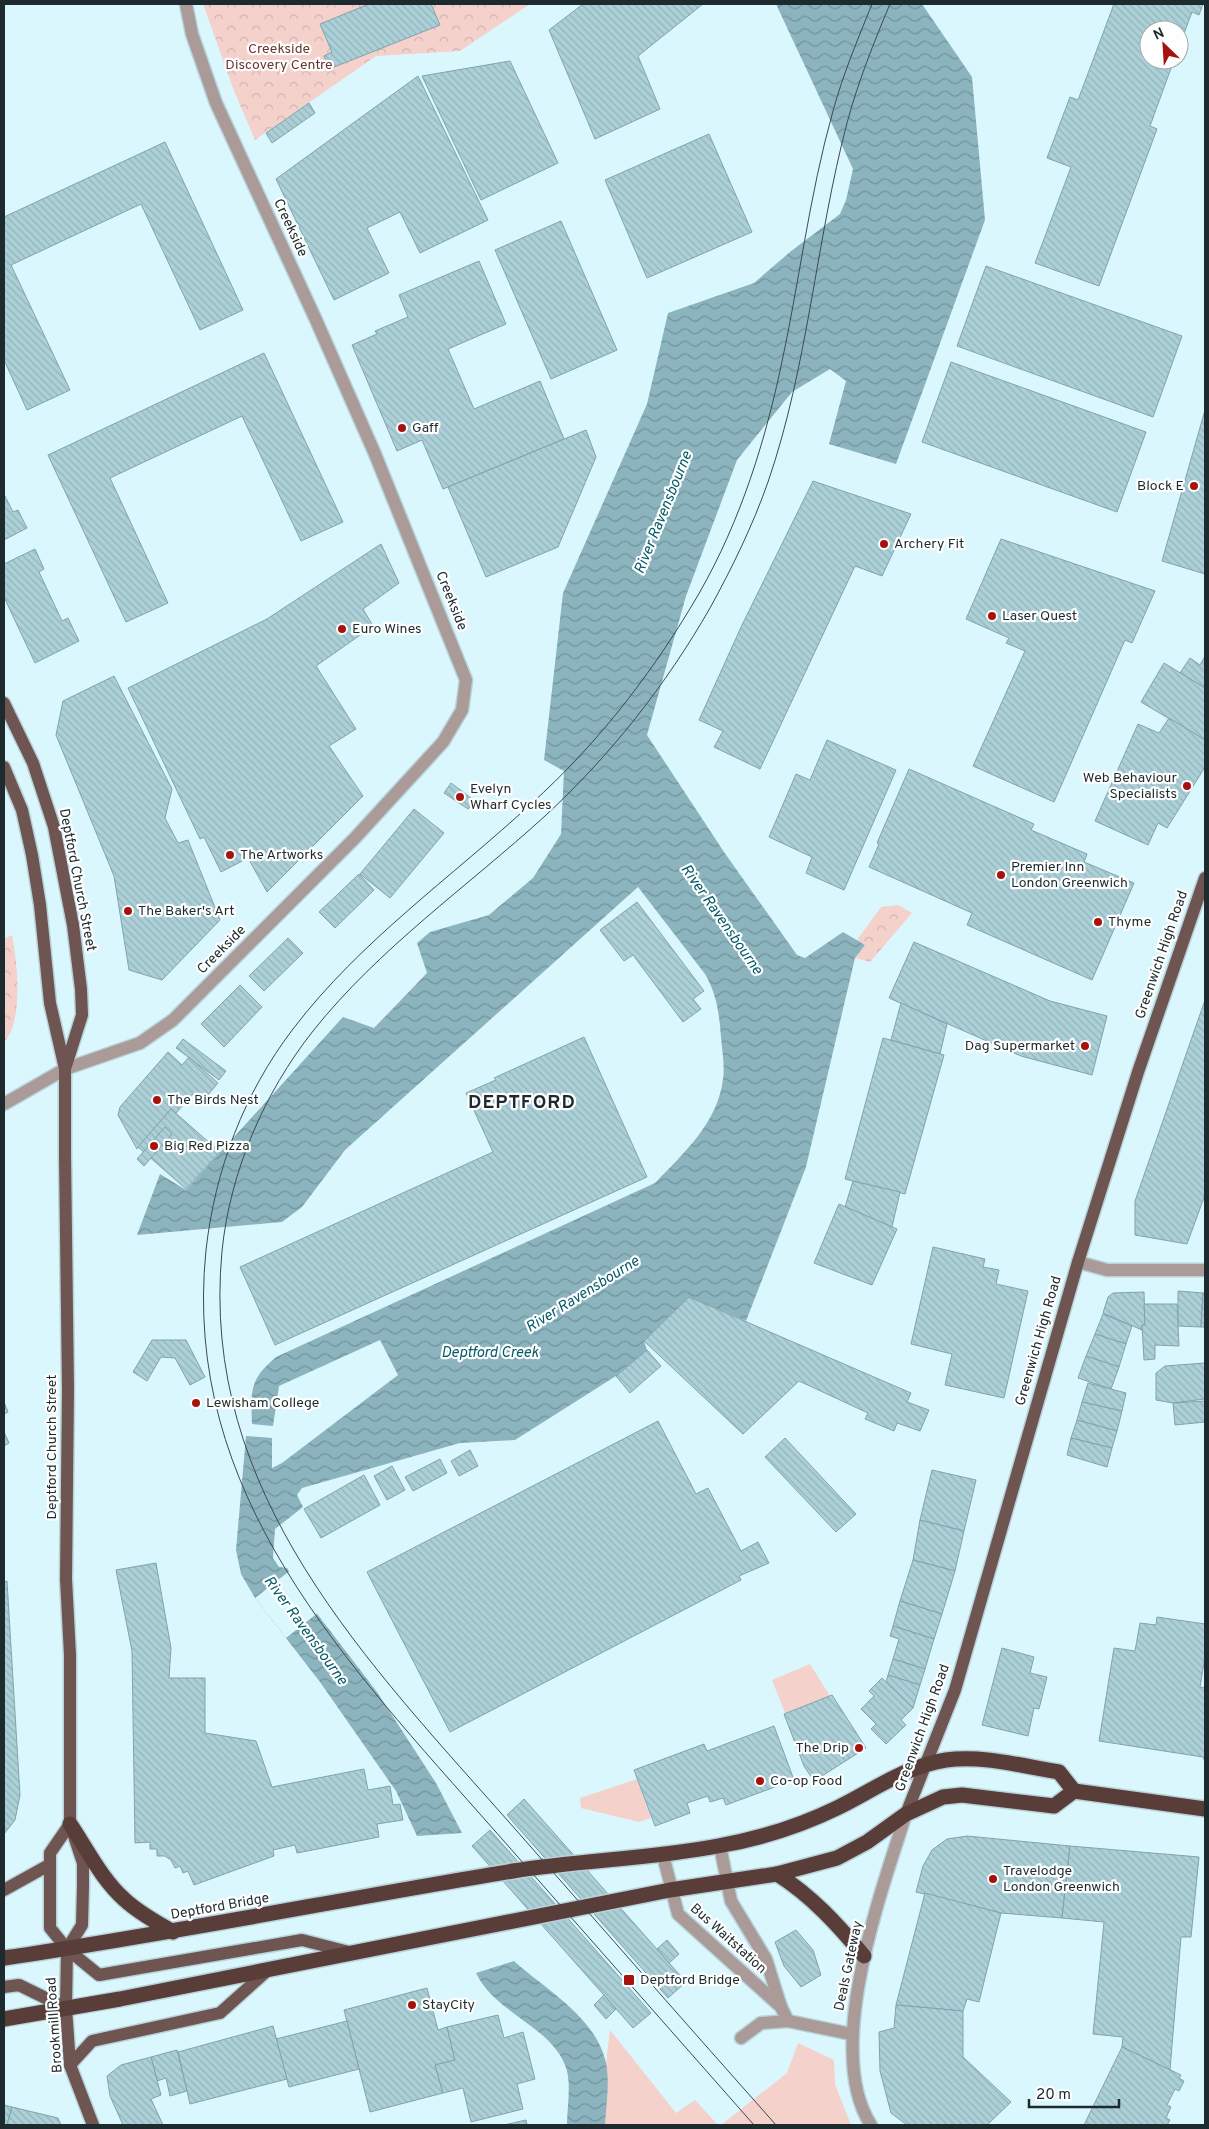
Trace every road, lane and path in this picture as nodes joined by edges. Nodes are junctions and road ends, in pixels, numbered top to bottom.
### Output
1 (186, 4) edge
2 (4, 703) edge
3 (4, 767) edge
4 (1205, 878) edge
5 (65, 1069) junction
6 (4, 1104) edge
7 (1078, 1262) junction
8 (1205, 1270) edge
9 (928, 1764) junction
10 (1074, 1792) junction
11 (1205, 1809) edge
12 (906, 1814) junction
13 (70, 1824) junction
14 (720, 1846) junction
15 (663, 1855) junction
16 (49, 1865) junction
17 (777, 1874) junction
18 (727, 1880) junction
19 (4, 1890) edge
20 (670, 1890) junction
21 (173, 1932) junction
22 (67, 1949) junction
23 (349, 1952) junction
24 (864, 1956) junction
25 (4, 1958) edge
26 (268, 1970) junction
27 (4, 1987) edge
28 (781, 2007) junction
29 (66, 2008) junction
30 (4, 2019) edge
31 (788, 2021) junction
32 (851, 2034) junction
33 (741, 2038) dead end
34 (70, 2065) junction
35 (93, 2125) edge
36 (871, 2125) edge

1 - 5 street, Creekside
2 - 5 main road, Deptford Church Street
3 - 5 main road, Deptford Church Street
4 - 7 main road, Greenwich High Road
5 - 6 street, Creekside
5 - 13 main road, Deptford Church Street
7 - 8 street
7 - 9 main road, Greenwich High Road
9 - 10 highway, Deptford Bridge
9 - 12 main road, Greenwich High Road
9 - 14 highway, Deptford Bridge
10 - 11 highway
10 - 12 highway
12 - 17 highway
12 - 24 street, Deals Gateway
13 - 16 main road
13 - 21 highway
13 - 22 main road, Deptford Church Street
14 - 15 highway, Deptford Bridge
14 - 18 street, Bus Waitstation
15 - 20 street, Bus Waitstation
15 - 21 highway, Deptford Bridge
16 - 19 main road
16 - 22 main road
17 - 18 highway
17 - 24 highway
18 - 20 highway
18 - 28 street, Bus Waitstation
20 - 23 highway
20 - 28 street, Bus Waitstation
21 - 22 highway, Deptford Bridge
22 - 23 main road
22 - 25 highway, Deptford Bridge
22 - 29 main road, Brookmill Road
23 - 26 highway
24 - 32 street, Deals Gateway
26 - 29 highway
26 - 34 main road
27 - 29 main road
28 - 31 street, Bus Waitstation
29 - 30 highway
29 - 34 main road, Brookmill Road
31 - 32 street
31 - 33 street
32 - 36 street, Deals Gateway
34 - 35 main road, Brookmill Road

